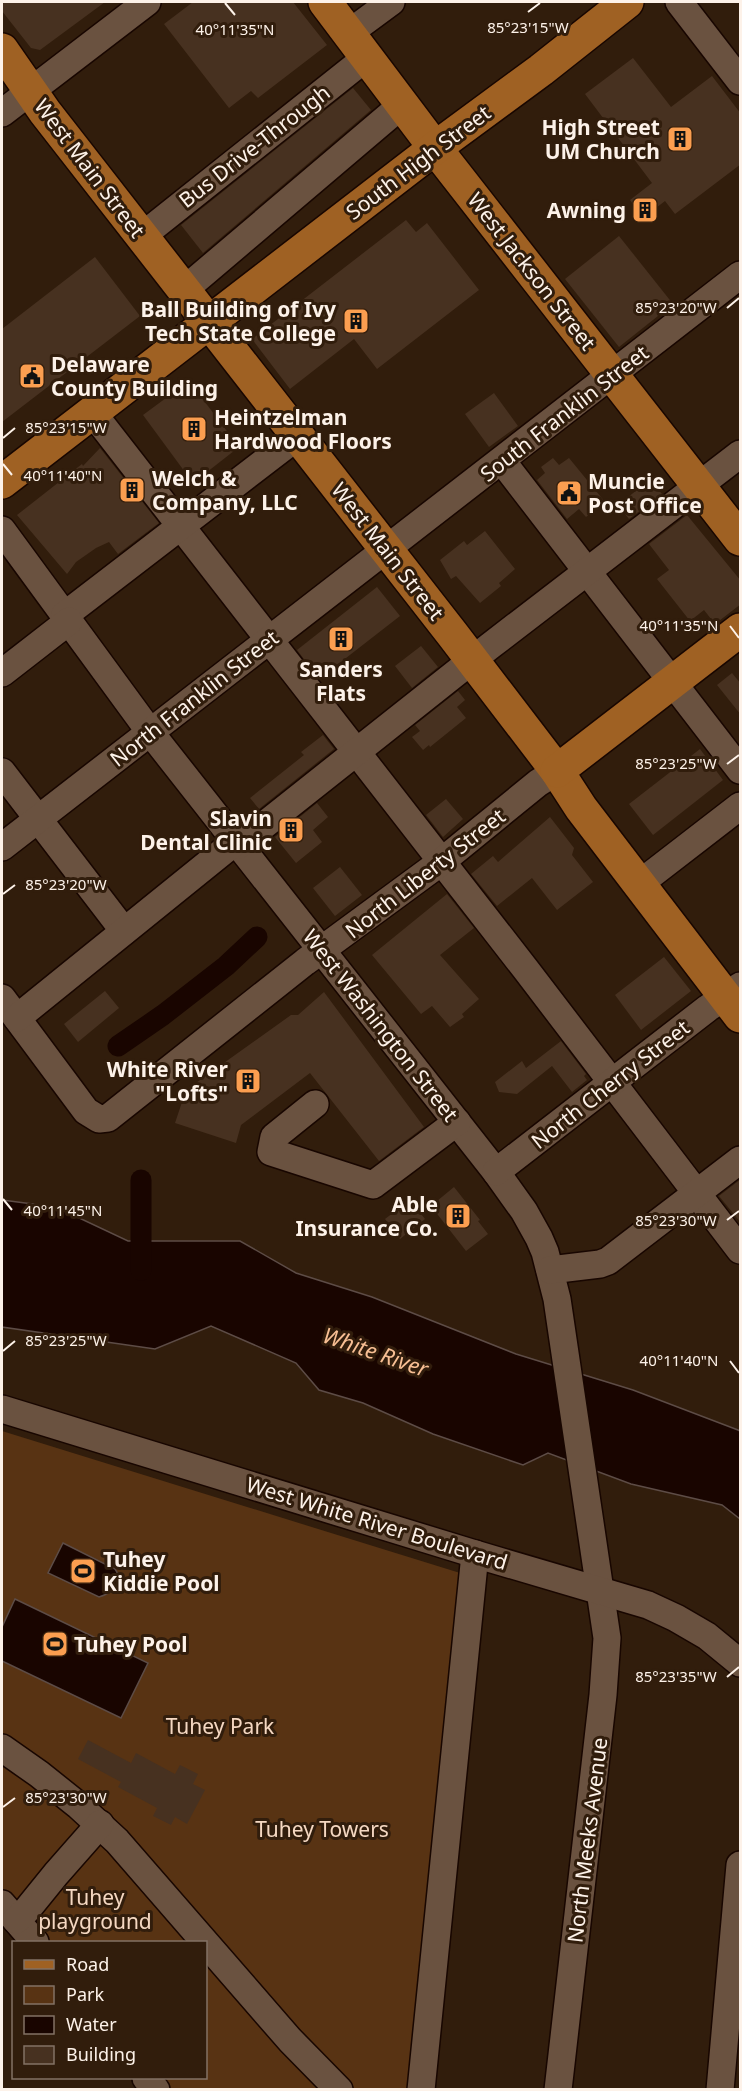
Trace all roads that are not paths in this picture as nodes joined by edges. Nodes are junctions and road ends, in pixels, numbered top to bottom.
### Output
1 (147, 2) edge
2 (325, 2) edge
3 (391, 2) edge
4 (627, 2) edge
5 (679, 2) edge
6 (358, 45) junction
7 (2, 50) edge
8 (741, 81) edge
9 (31, 90) junction
10 (403, 104) junction
11 (2, 113) edge
12 (435, 148) junction
13 (142, 236) junction
14 (741, 275) edge
15 (184, 290) junction
16 (209, 323) junction
17 (613, 374) junction
18 (92, 412) junction
19 (298, 436) junction
20 (741, 454) edge
21 (502, 460) junction
22 (2, 482) edge
23 (699, 487) junction
24 (181, 527) junction
25 (2, 530) edge
26 (741, 539) edge
27 (386, 549) junction
28 (588, 573) junction
29 (67, 618) junction
30 (741, 630) edge
31 (269, 639) junction
32 (473, 661) junction
33 (2, 673) edge
34 (672, 683) junction
35 (150, 732) junction
36 (357, 752) junction
37 (741, 770) edge
38 (557, 771) junction
39 (2, 772) edge
40 (741, 806) edge
41 (37, 818) junction
42 (238, 843) junction
43 (2, 847) edge
44 (441, 862) junction
45 (639, 884) junction
46 (124, 931) junction
47 (322, 951) junction
48 (735, 999) edge
49 (9, 1008) edge
50 (612, 1082) junction
51 (315, 1104) dead end
52 (457, 1122) junction
53 (741, 1160) edge
54 (496, 1172) junction
55 (697, 1194) junction
56 (741, 1250) edge
57 (552, 1275) junction
58 (2, 1408) edge
59 (475, 1554) junction
60 (599, 1590) junction
61 (741, 1663) edge
62 (2, 1748) edge
63 (100, 1824) junction
64 (741, 1865) edge
65 (9, 1912) edge
66 (33, 1941) edge
67 (205, 1941) edge
68 (207, 1943) edge
69 (339, 2090) edge
70 (421, 2090) edge
71 (558, 2090) edge
72 (720, 2090) edge

1 - 9 street
2 - 6 main road, West Jackson Street
3 - 6 street, Bus Drive-Through
4 - 12 main road, South High Street
5 - 8 street
6 - 10 main road, West Jackson Street
6 - 13 street, Bus Drive-Through
7 - 9 main road, West Main Street
9 - 11 street
9 - 13 main road, West Main Street
10 - 12 main road, West Jackson Street
10 - 15 street
12 - 16 main road, South High Street
12 - 17 main road, West Jackson Street
13 - 15 main road, West Main Street
14 - 17 street, South Franklin Street
15 - 16 main road, West Main Street
16 - 18 main road, South High Street
16 - 19 main road, West Main Street
17 - 21 street, South Franklin Street
17 - 23 main road, West Jackson Street
18 - 22 main road, South High Street
18 - 24 street
19 - 24 street
19 - 27 main road, West Main Street
20 - 23 street
21 - 27 street, South Franklin Street
21 - 28 street
23 - 26 main road, West Jackson Street
23 - 28 street
24 - 29 street
24 - 31 street
25 - 29 street, West Washington Street
27 - 31 street, North Franklin Street
27 - 32 main road, West Main Street
28 - 32 street
28 - 34 street
29 - 33 street
29 - 35 street, West Washington Street
30 - 34 main road
31 - 35 street, North Franklin Street
31 - 36 street
32 - 36 street
32 - 38 main road, West Main Street
34 - 37 street
34 - 38 main road
35 - 41 street, North Franklin Street
35 - 42 street, West Washington Street
36 - 42 street
36 - 44 street
38 - 44 street, North Liberty Street
38 - 45 main road, West Main Street
39 - 41 street
40 - 45 street
41 - 43 street, North Franklin Street
41 - 46 street
42 - 46 street
42 - 47 street, West Washington Street
44 - 47 street, North Liberty Street
44 - 50 street
45 - 48 main road, West Main Street
46 - 49 street
47 - 49 street, North Liberty Street
47 - 52 street, West Washington Street
48 - 50 street, North Cherry Street
50 - 54 street, North Cherry Street
50 - 55 street
51 - 52 street
52 - 54 street, West Washington Street
53 - 55 street
54 - 57 street, West Washington Street
55 - 56 street
55 - 57 street
57 - 60 street, West Washington Street
58 - 59 street, West White River Boulevard
59 - 60 street, West White River Boulevard
59 - 70 street
60 - 61 street, West White River Boulevard
60 - 71 street, North Meeks Avenue
62 - 63 street
63 - 65 street
63 - 67 street
64 - 72 street
65 - 66 street
68 - 69 street

